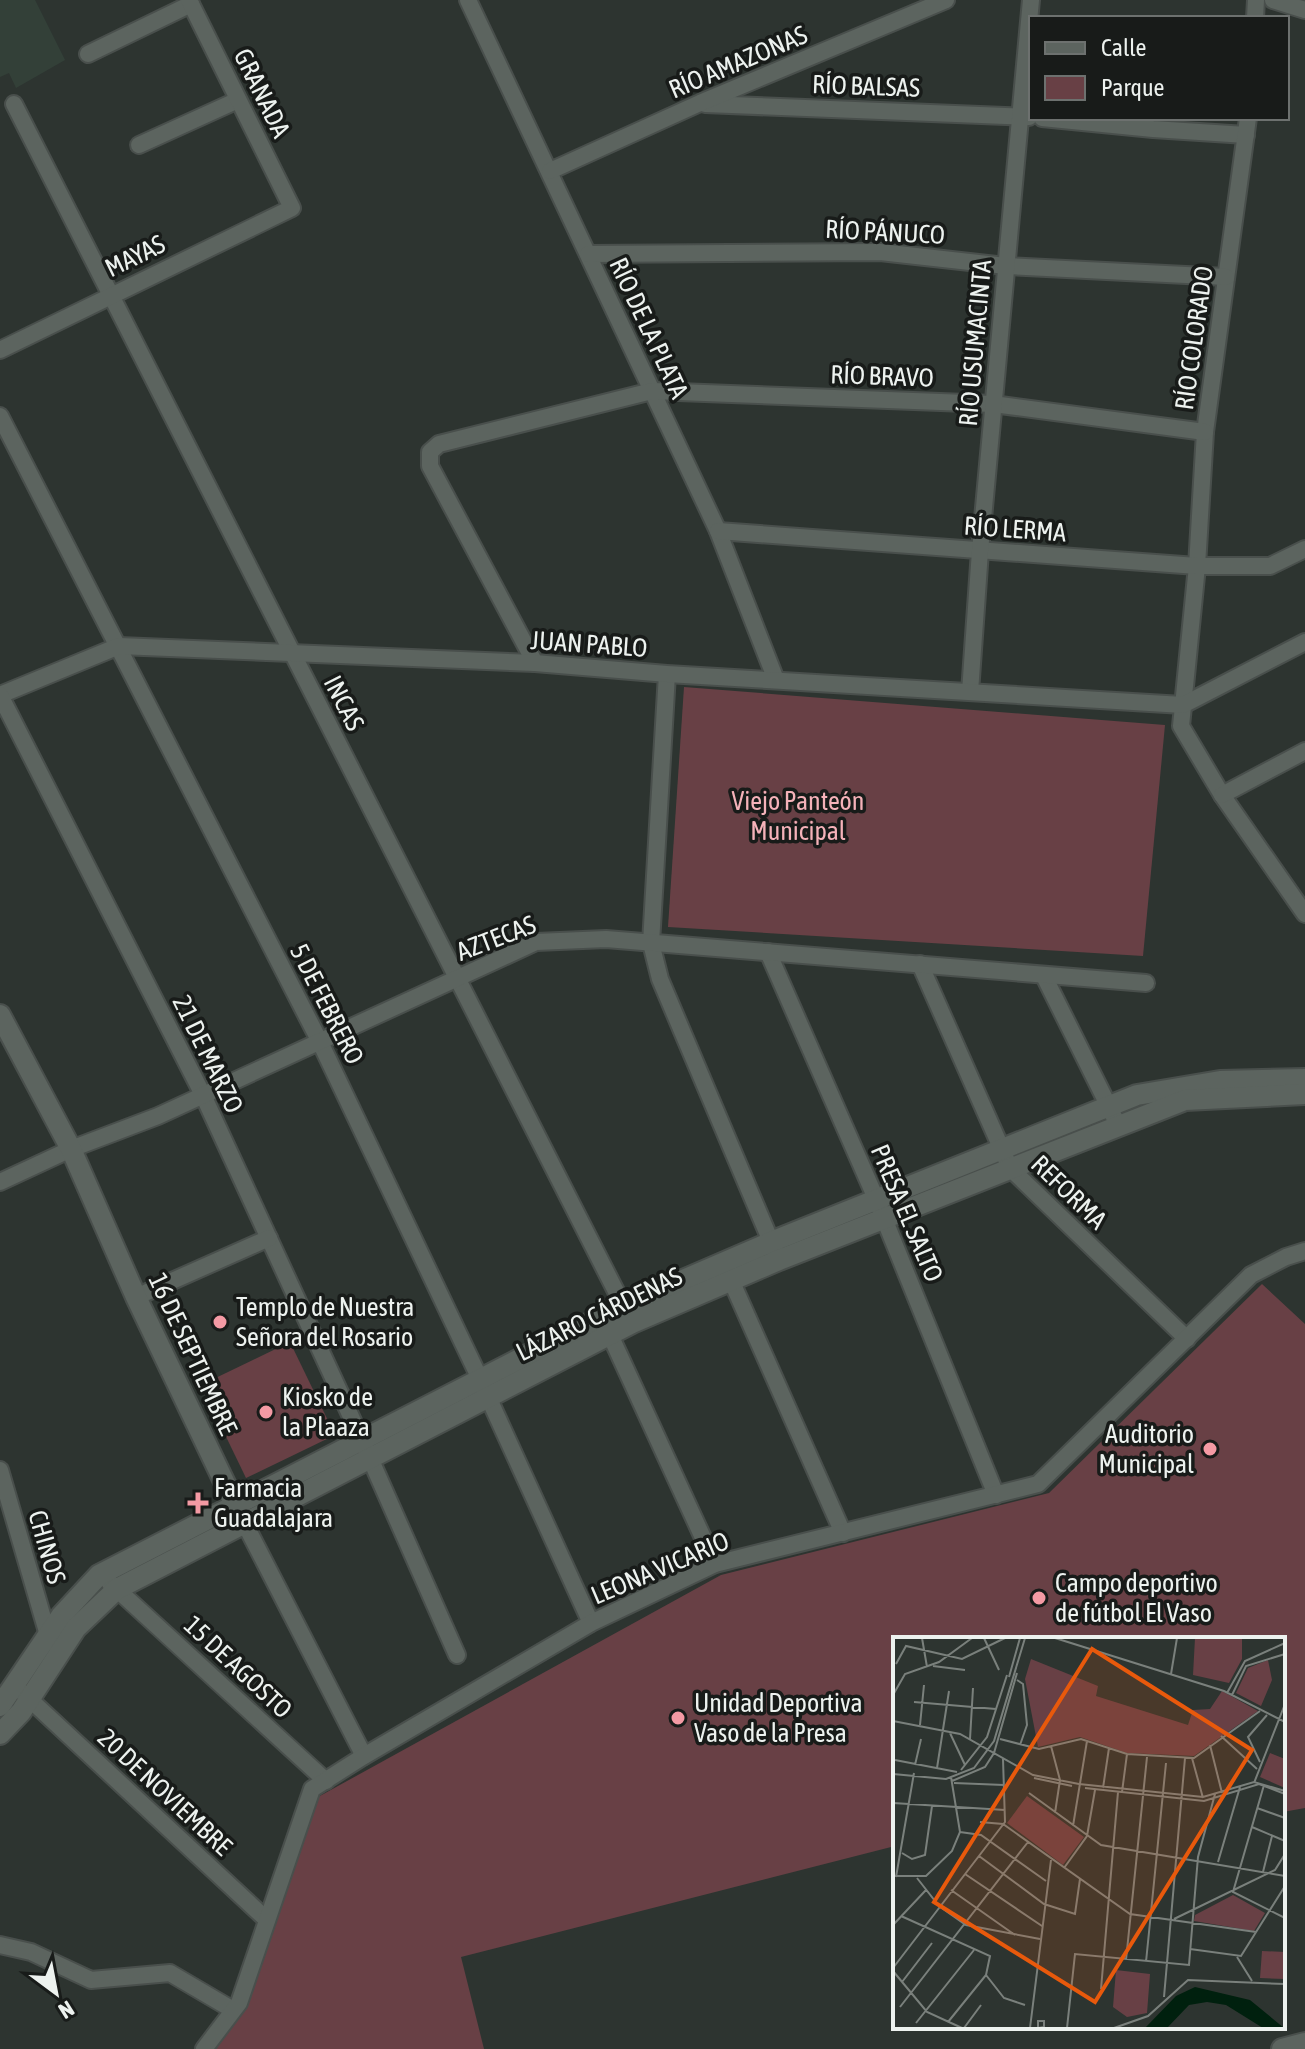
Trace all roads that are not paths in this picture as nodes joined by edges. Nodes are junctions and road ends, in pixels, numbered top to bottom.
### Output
1 (468, 0) edge
2 (946, 0) edge
3 (1273, 0) edge
4 (190, 2) edge
5 (1305, 10) edge
6 (1029, 46) edge
7 (88, 54) dead end
8 (238, 100) junction
9 (700, 103) junction
10 (14, 104) dead end
11 (1026, 116) edge
12 (1062, 120) edge
13 (1247, 126) edge
14 (139, 145) dead end
15 (550, 171) junction
16 (292, 208) joint
17 (588, 254) junction
18 (1006, 266) junction
19 (1226, 277) junction
20 (110, 295) junction
21 (0, 350) edge
22 (652, 391) junction
23 (993, 404) junction
24 (0, 416) edge
25 (1205, 432) junction
26 (718, 531) junction
27 (1305, 549) edge
28 (980, 551) junction
29 (1197, 566) junction
30 (1305, 642) edge
31 (119, 646) junction
32 (292, 652) junction
33 (535, 663) junction
34 (667, 674) junction
35 (776, 680) junction
36 (970, 692) junction
37 (0, 695) edge
38 (1183, 705) junction
39 (1305, 751) edge
40 (1222, 795) junction
41 (1305, 914) edge
42 (651, 943) junction
43 (768, 952) junction
44 (920, 964) junction
45 (1044, 976) junction
46 (457, 978) junction
47 (1146, 983) dead end
48 (0, 1015) edge
49 (320, 1042) junction
50 (1305, 1079) edge
51 (1305, 1094) edge
52 (203, 1095) junction
53 (1109, 1105) junction
54 (1118, 1125) junction
55 (71, 1149) junction
56 (1006, 1159) junction
57 (0, 1182) edge
58 (880, 1209) junction
59 (269, 1238) junction
60 (775, 1251) junction
61 (1305, 1251) edge
62 (731, 1280) junction
63 (136, 1297) junction
64 (628, 1314) junction
65 (606, 1326) junction
66 (1187, 1339) junction
67 (484, 1388) junction
68 (366, 1449) junction
69 (0, 1470) edge
70 (996, 1495) junction
71 (240, 1514) junction
72 (843, 1533) junction
73 (715, 1564) junction
74 (99, 1575) junction
75 (117, 1589) junction
76 (591, 1623) junction
77 (47, 1637) junction
78 (457, 1655) dead end
79 (57, 1657) junction
80 (23, 1692) junction
81 (0, 1706) edge
82 (0, 1734) edge
83 (364, 1756) junction
84 (326, 1781) junction
85 (267, 1920) junction
86 (0, 1945) edge
87 (233, 2010) junction
88 (1305, 2043) edge
89 (204, 2049) edge
90 (1282, 2049) edge

1 - 15 street, RÍO DE LA PLATA
2 - 9 street, RÍO AMAZONAS
3 - 5 street
4 - 7 street
4 - 8 street, GRANADA
6 - 11 street, RÍO USUMACINTA
8 - 14 street
8 - 16 street, GRANADA
9 - 11 street, RÍO BALSAS
9 - 15 street, RÍO AMAZONAS
10 - 20 street, INCAS
11 - 18 street, RÍO USUMACINTA
12 - 13 street
13 - 19 street, RÍO COLORADO
15 - 17 street, RÍO DE LA PLATA
16 - 20 street, MAYAS
17 - 18 street, RÍO PÁNUCO
17 - 22 street, RÍO DE LA PLATA
18 - 19 street, RÍO PÁNUCO
18 - 23 street, RÍO USUMACINTA
19 - 25 street, RÍO COLORADO
20 - 21 street, MAYAS
20 - 32 street, INCAS
22 - 23 street, RÍO BRAVO
22 - 26 street, RÍO DE LA PLATA
22 - 33 street, RÍO BRAVO
23 - 25 street, RÍO BRAVO
23 - 28 street, RÍO USUMACINTA
24 - 31 street, 5 DE FEBRERO
25 - 29 street, RÍO COLORADO
26 - 28 street, RÍO LERMA
26 - 35 street, RÍO DE LA PLATA
27 - 29 street, RÍO LERMA
28 - 29 street, RÍO LERMA
28 - 36 street, RÍO USUMACINTA
29 - 38 street, RÍO COLORADO
30 - 38 street
31 - 32 street, JUAN PABLO
31 - 37 street, JUAN PABLO
31 - 49 street, 5 DE FEBRERO
32 - 33 street, JUAN PABLO
32 - 46 street, INCAS
33 - 34 street, JUAN PABLO
34 - 35 street, JUAN PABLO
34 - 42 street
35 - 36 street, JUAN PABLO
36 - 38 street, JUAN PABLO
37 - 52 street, 21 DE MARZO
38 - 40 street, RÍO COLORADO
39 - 40 street
40 - 41 street, RÍO COLORADO
42 - 43 street, AZTECAS
42 - 46 street, AZTECAS
42 - 60 street
43 - 44 street, AZTECAS
43 - 58 street, PRESA EL SALTO
44 - 45 street, AZTECAS
44 - 56 street, REFORMA
45 - 47 street, AZTECAS
45 - 53 street
46 - 49 street, AZTECAS
46 - 64 street, INCAS
48 - 55 street, 16 DE SEPTIEMBRE
49 - 52 street, AZTECAS
49 - 67 street, 5 DE FEBRERO
50 - 53 street, LÁZARO CÁRDENAS
51 - 54 street, LÁZARO CÁRDENAS
52 - 55 street, AZTECAS
52 - 59 street, 21 DE MARZO
53 - 54 street
53 - 56 street, LÁZARO CÁRDENAS
54 - 56 street, LÁZARO CÁRDENAS
55 - 57 street, AZTECAS
55 - 63 street, 16 DE SEPTIEMBRE
56 - 58 street, LÁZARO CÁRDENAS
56 - 66 street, REFORMA
58 - 60 street, LÁZARO CÁRDENAS
58 - 70 street, PRESA EL SALTO
59 - 63 street
59 - 68 street, 21 DE MARZO
60 - 62 street, LÁZARO CÁRDENAS
60 - 64 street, LÁZARO CÁRDENAS
61 - 66 street, LEONA VICARIO
62 - 64 street, LÁZARO CÁRDENAS
62 - 72 street
63 - 71 street, 16 DE SEPTIEMBRE
64 - 65 street, LÁZARO CÁRDENAS
65 - 67 street, LÁZARO CÁRDENAS
65 - 73 street
66 - 70 street, LEONA VICARIO
67 - 68 street, LÁZARO CÁRDENAS
67 - 76 street, 5 DE FEBRERO
68 - 71 street, LÁZARO CÁRDENAS
68 - 78 street, 21 DE MARZO
69 - 77 street, CHINOS
70 - 72 street, LEONA VICARIO
71 - 74 street, LÁZARO CÁRDENAS
71 - 75 street, LÁZARO CÁRDENAS
71 - 83 street, 16 DE SEPTIEMBRE
72 - 73 street, LEONA VICARIO
73 - 76 street, LEONA VICARIO
74 - 75 street, 15 DE AGOSTO
74 - 77 street, LÁZARO CÁRDENAS
75 - 79 street, LÁZARO CÁRDENAS
75 - 84 street, 15 DE AGOSTO
76 - 83 street, LEONA VICARIO
77 - 79 street, CHINOS
77 - 80 street, LÁZARO CÁRDENAS
79 - 80 street, LÁZARO CÁRDENAS
80 - 81 street, LÁZARO CÁRDENAS
80 - 82 street, LÁZARO CÁRDENAS
80 - 85 street, 20 DE NOVIEMBRE
83 - 84 street, LEONA VICARIO
84 - 85 street, LEONA VICARIO
85 - 87 street, LEONA VICARIO
86 - 87 street
87 - 89 street, LEONA VICARIO
88 - 90 street

